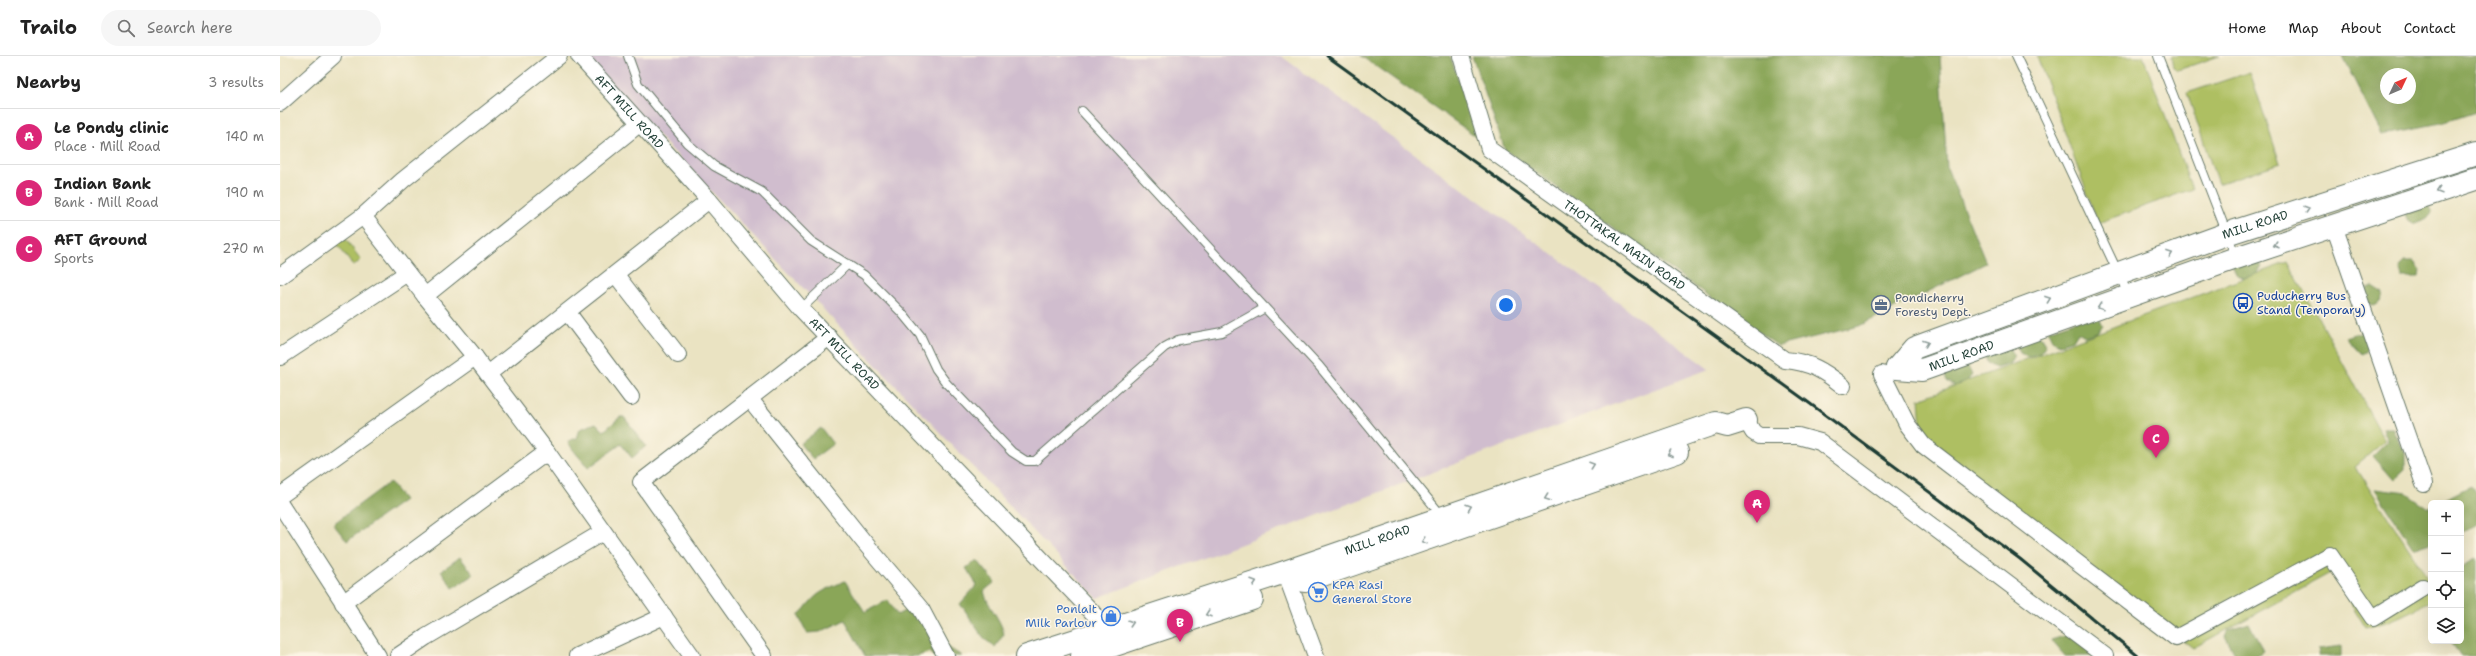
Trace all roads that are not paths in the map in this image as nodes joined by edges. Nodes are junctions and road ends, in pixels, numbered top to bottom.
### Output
1 (333, 56) edge
2 (559, 56) edge
3 (579, 56) edge
4 (628, 56) edge
5 (1461, 56) edge
6 (2016, 56) edge
7 (2158, 56) edge
8 (283, 94) edge
9 (1082, 111) dead end
10 (639, 124) junction
11 (2476, 154) edge
12 (2476, 179) edge
13 (709, 200) junction
14 (363, 216) junction
15 (2334, 226) junction
16 (2226, 234) junction
17 (2236, 258) junction
18 (848, 264) junction
19 (406, 273) junction
20 (2119, 273) junction
21 (616, 275) junction
22 (280, 276) edge
23 (425, 296) junction
24 (2129, 297) junction
25 (1265, 308) junction
26 (801, 309) junction
27 (568, 313) junction
28 (829, 337) junction
29 (678, 355) dead end
30 (280, 357) edge
31 (475, 357) junction
32 (488, 374) junction
33 (1882, 374) dead end
34 (1843, 386) dead end
35 (631, 397) dead end
36 (749, 398) junction
37 (1737, 423) joint
38 (547, 452) junction
39 (2424, 484) dead end
40 (280, 496) edge
41 (280, 504) edge
42 (1448, 524) junction
43 (603, 532) junction
44 (1288, 579) junction
45 (2423, 587) dead end
46 (343, 603) junction
47 (664, 616) junction
48 (1102, 647) edge
49 (378, 656) edge
50 (398, 656) edge
51 (577, 656) edge
52 (692, 656) edge
53 (764, 656) edge
54 (946, 656) edge
55 (1027, 656) edge
56 (1082, 656) edge
57 (1316, 656) edge
58 (2105, 656) edge

1 - 8 street
2 - 14 street
3 - 10 street, AFT MILL ROAD
4 - 18 lane
5 - 34 street, THOTTAKAL MAIN ROAD
6 - 20 lane
7 - 16 lane
9 - 25 lane
10 - 13 street, AFT MILL ROAD
10 - 23 street
16 -> 11 main road, MILL ROAD
12 -> 15 main road, MILL ROAD
13 - 21 street
13 - 26 street, AFT MILL ROAD
14 - 19 street
14 - 22 street
15 -> 17 main road, MILL ROAD
15 - 39 street
16 - 17 lane
20 -> 16 main road, MILL ROAD
17 - 24 main road, MILL ROAD
18 - 25 lane
18 - 26 lane
19 - 23 street
19 - 30 street
20 - 24 lane
24 -> 20 main road, MILL ROAD
21 - 27 street
21 - 29 street
23 - 31 street
25 - 42 lane
26 - 28 street, AFT MILL ROAD
27 - 32 street
27 - 35 street
28 - 36 street
28 - 48 street, AFT MILL ROAD
31 - 32 street
31 - 40 street
32 - 38 street
33 - 45 street
36 - 53 street
36 - 54 street
37 - 42 main road, MILL ROAD
37 - 58 street
38 - 43 street
38 - 46 street
41 - 46 street
42 - 44 main road, MILL ROAD
43 - 47 street
43 - 50 street
44 - 48 main road, MILL ROAD
44 - 57 street
46 - 49 street
47 - 51 street
47 - 52 street
48 - 55 main road, MILL ROAD
48 - 56 main road, MILL ROAD

